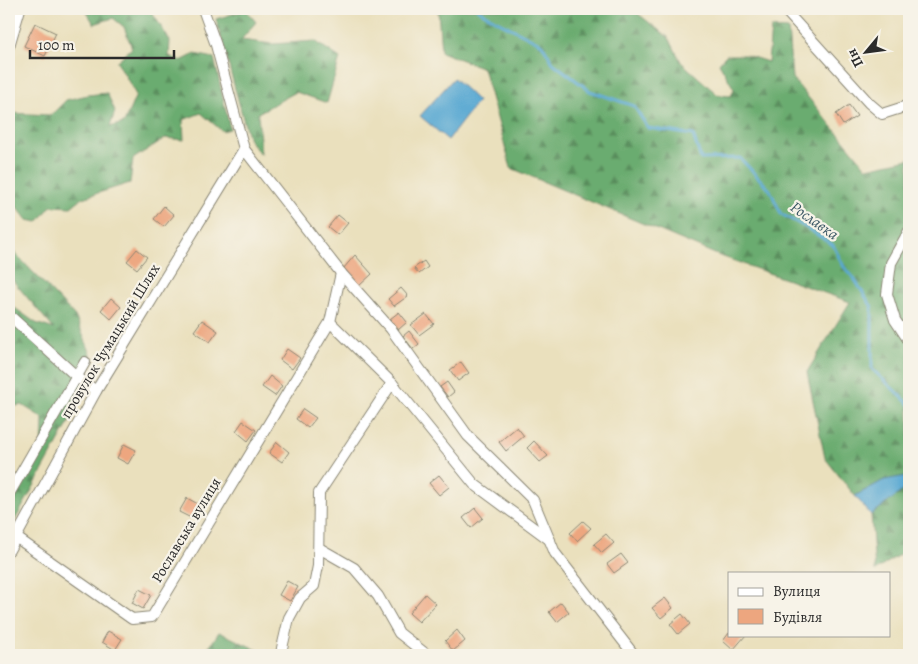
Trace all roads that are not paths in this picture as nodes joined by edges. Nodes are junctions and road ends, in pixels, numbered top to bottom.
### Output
1 (203, 9) edge
2 (784, 9) edge
3 (15, 11) edge
4 (9, 46) edge
5 (909, 107) edge
6 (244, 149) junction
7 (909, 231) edge
8 (340, 273) junction
9 (9, 315) edge
10 (330, 322) junction
11 (909, 341) edge
12 (85, 362) dead end
13 (76, 376) junction
14 (392, 383) junction
15 (96, 391) junction
16 (9, 494) edge
17 (17, 538) junction
18 (550, 540) junction
19 (319, 548) junction
20 (9, 550) edge
21 (282, 655) edge
22 (427, 655) edge
23 (634, 655) edge

1 - 6 street
2 - 5 street
3 - 4 street
6 - 8 street
6 - 15 street, провулок Чумацький Шлях
7 - 11 street
8 - 10 street, Рославська вулиця
8 - 18 street
9 - 13 street
10 - 14 street
10 - 17 street, Рославська вулиця
12 - 13 street
13 - 15 street
13 - 16 street
14 - 18 street
14 - 19 street
15 - 17 street, провулок Чумацький Шлях
17 - 20 street, провулок Чумацький Шлях
18 - 23 street
19 - 21 street
19 - 22 street

